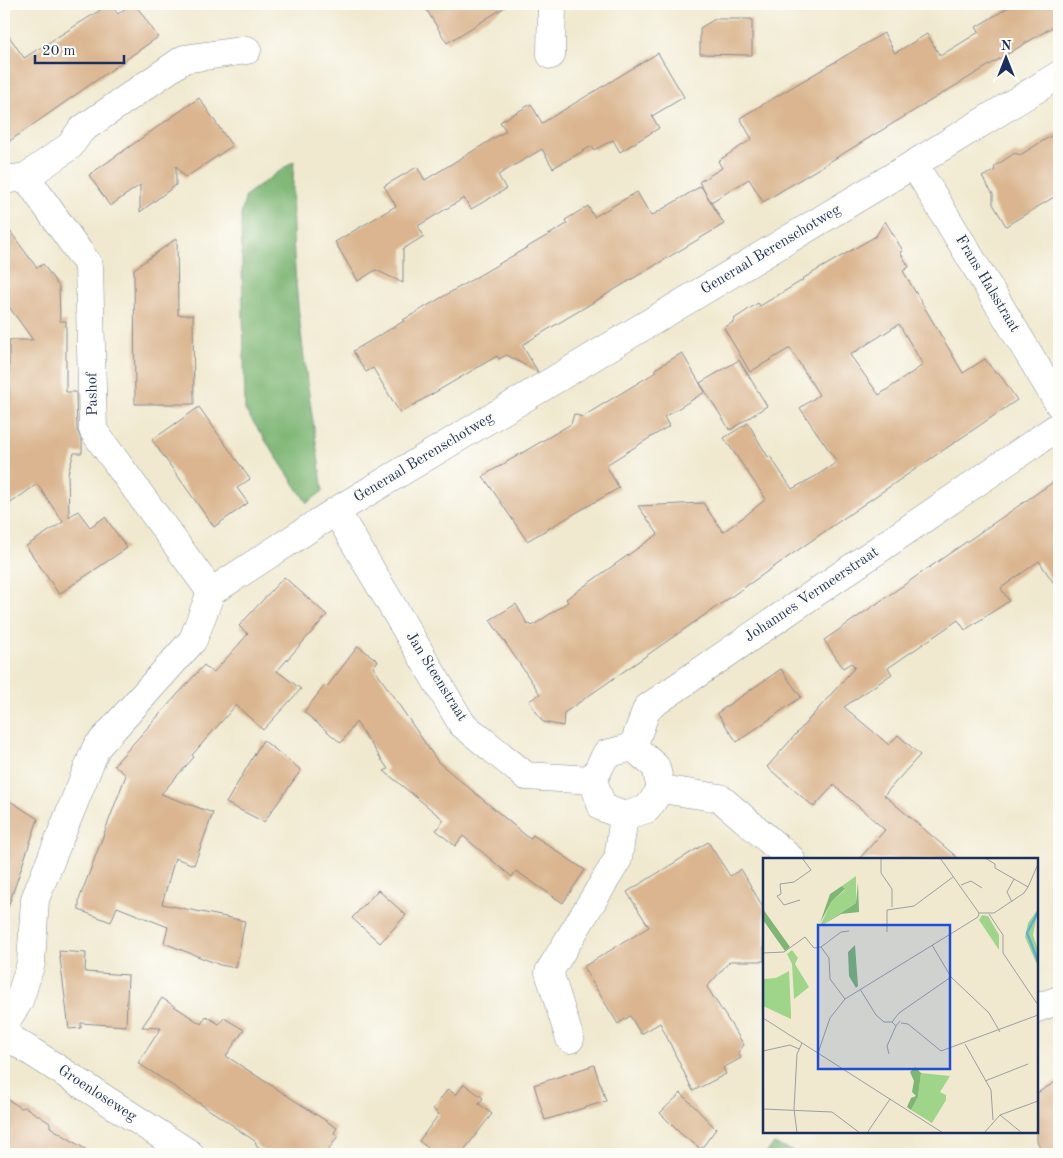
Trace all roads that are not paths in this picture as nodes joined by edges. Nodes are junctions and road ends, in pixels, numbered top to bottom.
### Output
1 (552, 4) edge
2 (247, 50) dead end
3 (551, 55) dead end
4 (1059, 75) edge
5 (914, 164) junction
6 (15, 179) edge
7 (1059, 404) edge
8 (1059, 426) edge
9 (336, 511) junction
10 (211, 592) junction
11 (633, 747) junction
12 (592, 780) junction
13 (661, 789) junction
14 (624, 816) junction
15 (790, 858) edge
16 (1059, 1000) edge
17 (1038, 1008) edge
18 (4, 1024) edge
19 (4, 1034) edge
20 (570, 1039) dead end
21 (190, 1154) edge

1 - 3 street
2 - 6 street, Pashof
4 - 5 street, Generaal Berenschotweg
5 - 7 street, Frans Halsstraat
5 - 9 street, Generaal Berenschotweg
6 - 10 street, Pashof
8 - 11 street, Johannes Vermeerstraat
9 - 10 street, Generaal Berenschotweg
9 - 12 street, Jan Steenstraat
10 - 18 street
11 - 12 street
11 - 13 street
12 - 14 street
13 - 14 street
13 - 15 street
14 - 20 street
16 - 17 street
19 - 21 street, Groenloseweg

